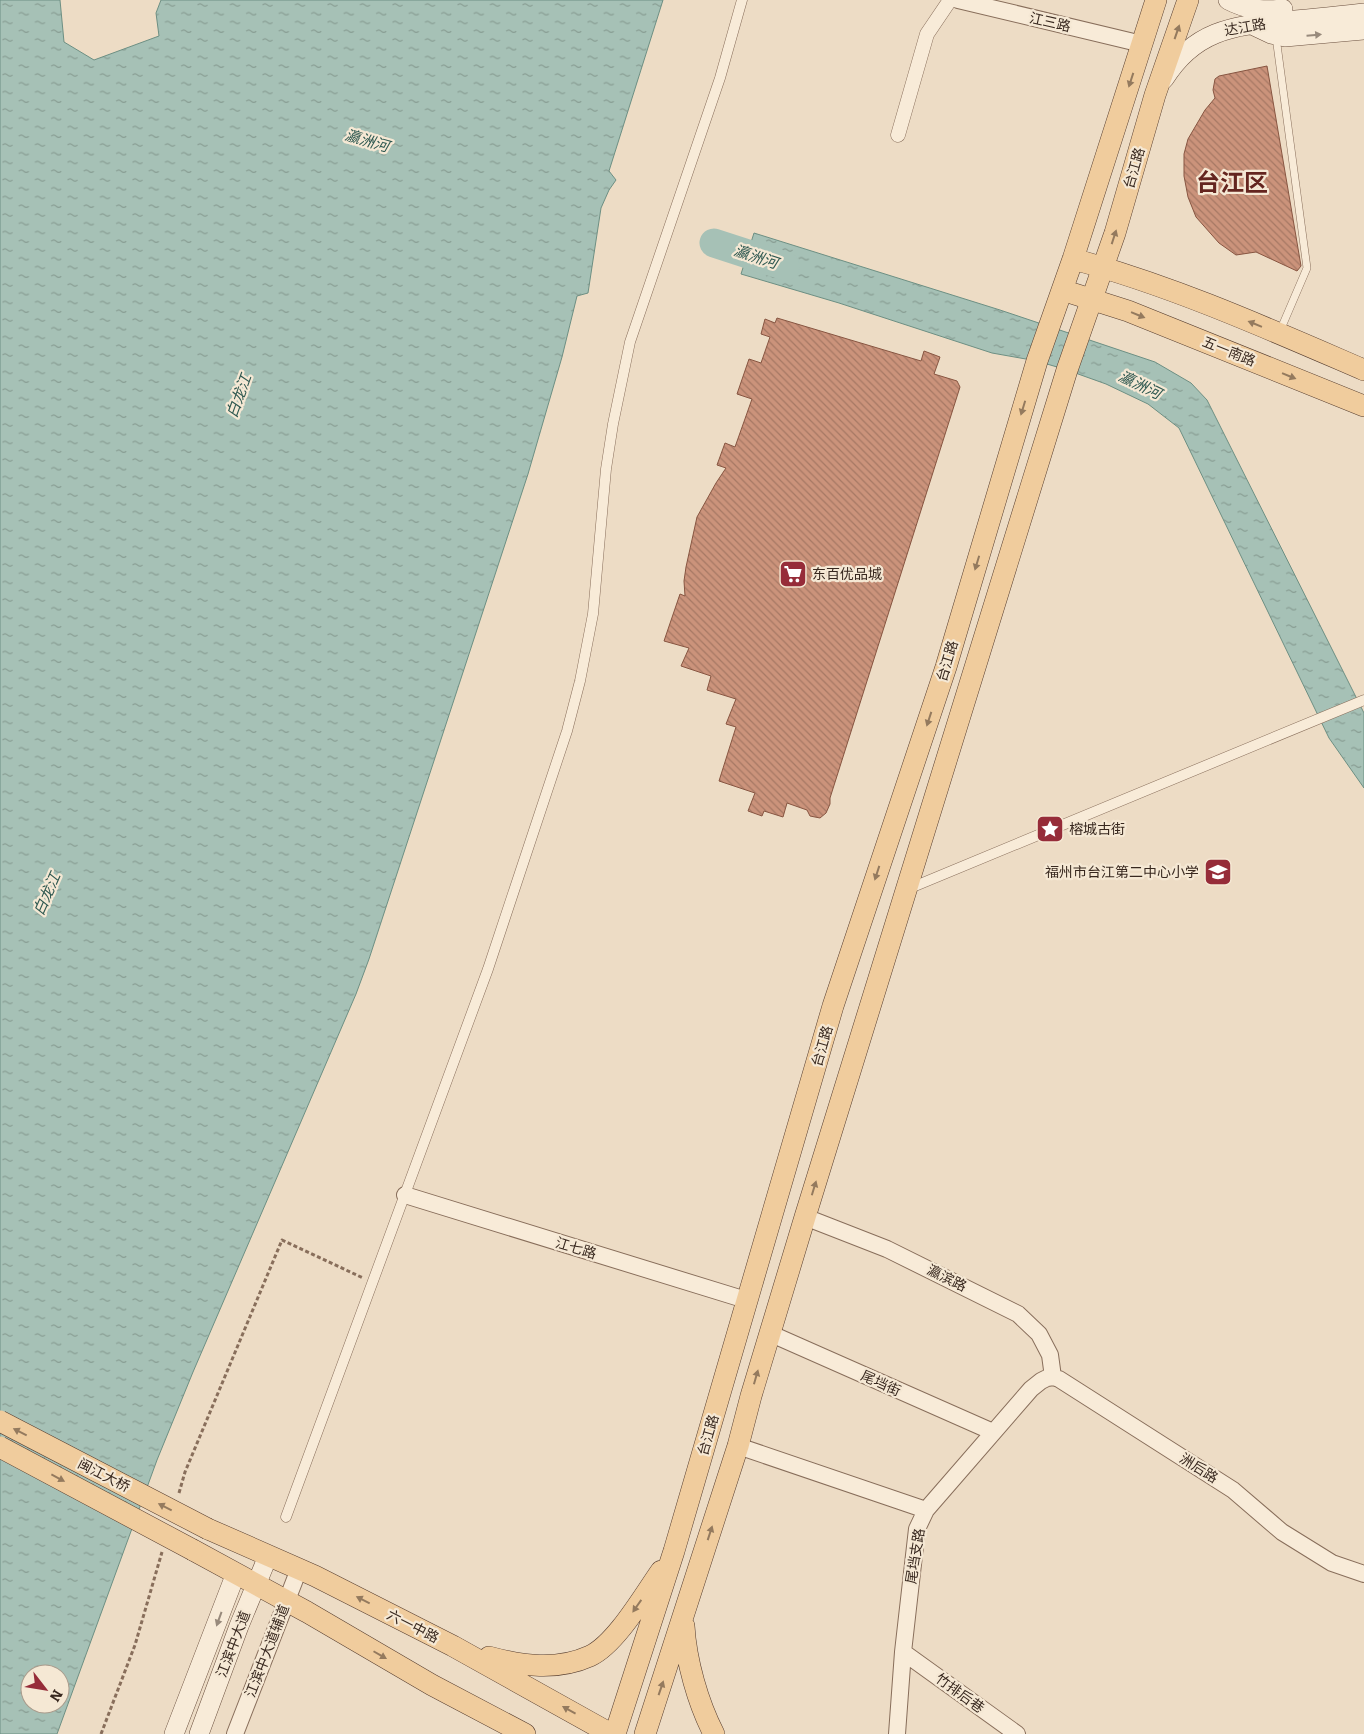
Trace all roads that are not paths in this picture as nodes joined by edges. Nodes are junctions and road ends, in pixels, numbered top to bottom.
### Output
1 (742, 0) edge
2 (950, 0) edge
3 (958, 0) edge
4 (1156, 0) edge
5 (1188, 0) edge
6 (1228, 0) edge
7 (1364, 0) edge
8 (1364, 13) edge
9 (1265, 23) junction
10 (1364, 30) edge
11 (1142, 44) junction
12 (1155, 95) junction
13 (898, 135) dead end
14 (1073, 259) junction
15 (1104, 267) junction
16 (1062, 290) junction
17 (1092, 299) junction
18 (1279, 334) junction
19 (1364, 370) edge
20 (1364, 406) edge
21 (1363, 701) edge
22 (907, 889) junction
23 (405, 1195) junction
24 (805, 1216) junction
25 (746, 1300) junction
26 (769, 1333) junction
27 (1053, 1377) junction
28 (0, 1421) edge
29 (993, 1432) junction
30 (738, 1446) junction
31 (0, 1447) edge
32 (926, 1510) junction
33 (286, 1517) dead end
34 (208, 1529) joint
35 (674, 1551) junction
36 (268, 1556) junction
37 (299, 1569) junction
38 (236, 1573) junction
39 (1364, 1574) edge
40 (256, 1584) junction
41 (286, 1601) junction
42 (688, 1602) junction
43 (453, 1646) junction
44 (903, 1652) junction
45 (432, 1685) junction
46 (174, 1734) edge
47 (199, 1734) edge
48 (235, 1734) edge
49 (489, 1734) edge
50 (525, 1734) edge
51 (613, 1734) edge
52 (645, 1734) edge
53 (714, 1734) edge
54 (897, 1734) edge
55 (1017, 1734) edge

1 - 23 street
2 - 13 street
3 - 11 street, 江三路
4 - 11 main road
12 -> 5 main road, 台江路
6 - 9 main road
7 - 9 main road, 达江路
8 - 9 main road, 达江路
9 -> 10 main road
9 - 12 main road, 达江路
9 - 18 lane
11 -> 14 main road
15 -> 12 main road, 台江路
14 - 15 main road
14 - 16 main road
15 - 17 main road, 台江路
18 -> 15 main road
16 - 17 main road, 五一南路
16 -> 25 main road, 台江路
17 -> 20 main road, 五一南路
17 - 22 main road, 台江路
18 - 19 main road
21 - 22 street
24 -> 22 main road
23 - 25 street, 江七路
23 - 33 street
24 - 26 main road
24 - 27 street, 瀛滨路
25 - 35 main road, 台江路
26 - 29 street, 尾垱街
30 -> 26 main road
27 - 29 street, 尾垱支路
27 - 39 street, 洲后路
34 -> 28 main road, 闽江大桥, bridge
29 - 32 street, 尾垱支路
30 - 32 street
42 -> 30 main road
31 -> 38 main road, 闽江大桥, bridge
32 - 44 street, 尾垱支路
34 - 36 main road, 六一中路
35 -> 43 main road
35 - 51 main road, 台江路
36 - 37 main road, 六一中路
36 - 40 main road, 江滨中大道
37 - 41 street, 江滨中大道辅道
43 -> 37 main road, 六一中路
38 - 40 main road, 闽江大桥
38 -> 46 main road, 江滨中大道
40 - 41 main road, 闽江大桥
40 - 47 main road, 江滨中大道
41 -> 45 main road, 闽江大桥
41 - 48 street, 江滨中大道辅道
52 -> 42 main road
42 - 53 main road
51 -> 43 main road, 六一中路
44 - 54 street, 尾垱支路
44 - 55 street, 竹排后巷
45 - 49 main road
45 - 50 main road

